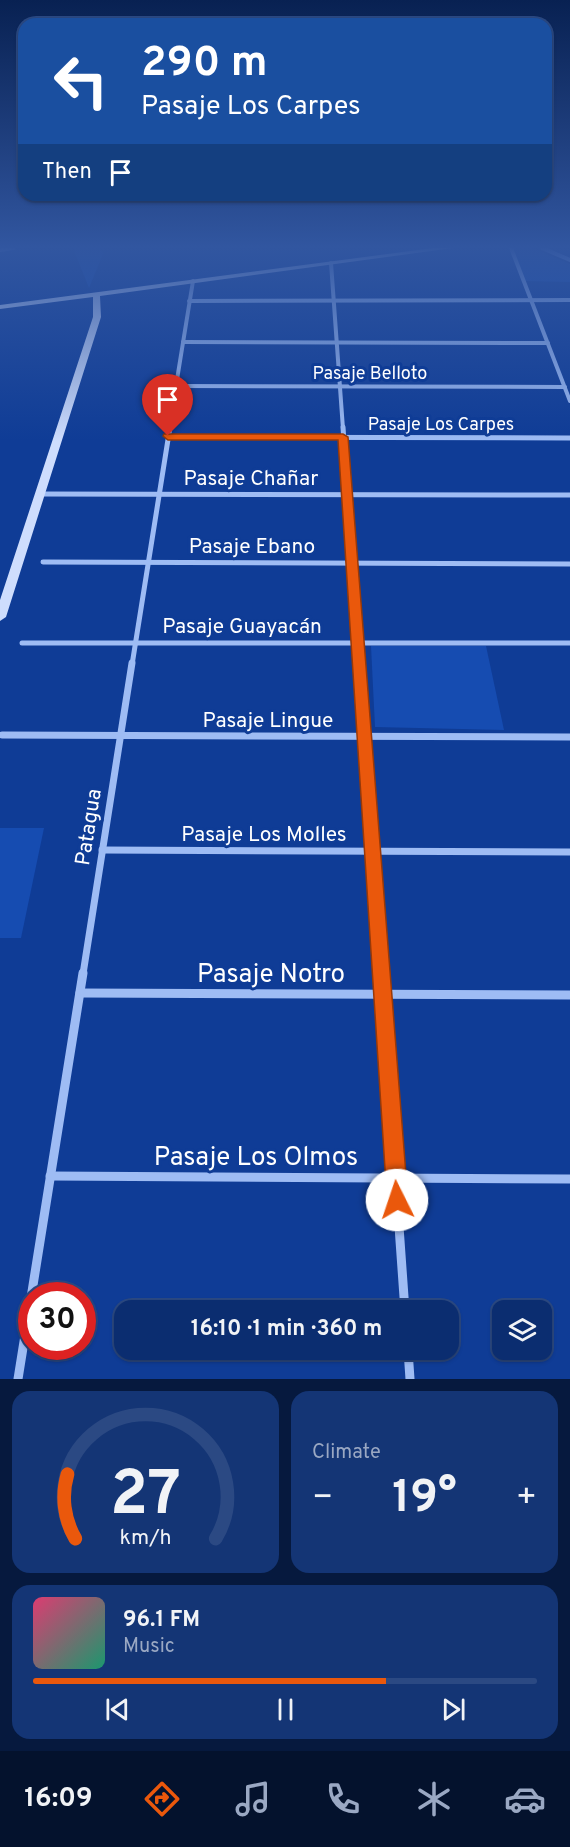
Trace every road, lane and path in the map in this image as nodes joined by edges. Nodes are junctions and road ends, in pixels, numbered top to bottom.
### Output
1 (97, 312) edge
2 (187, 312) edge
3 (334, 312) edge
4 (536, 312) edge
5 (183, 342) junction
6 (336, 342) junction
7 (548, 343) junction
8 (176, 386) junction
9 (339, 387) junction
10 (565, 387) junction
11 (570, 401) edge
12 (168, 436) junction
13 (343, 437) junction
14 (570, 438) edge
15 (40, 494) junction
16 (158, 494) junction
17 (347, 495) junction
18 (570, 495) edge
19 (43, 562) dead end
20 (148, 562) junction
21 (352, 563) junction
22 (570, 564) edge
23 (0, 617) edge
24 (22, 643) dead end
25 (135, 643) junction
26 (358, 643) junction
27 (570, 643) edge
28 (2, 735) dead end
29 (120, 736) junction
30 (365, 736) junction
31 (570, 737) edge
32 (102, 850) junction
33 (372, 851) junction
34 (570, 852) edge
35 (80, 993) junction
36 (382, 994) junction
37 (570, 995) edge
38 (50, 1176) junction
39 (396, 1178) junction
40 (570, 1179) edge
41 (404, 1300) edge
42 (409, 1360) edge
43 (18, 1379) edge
44 (410, 1379) edge

1 - 15 main road
2 - 5 street, Patagua
3 - 6 street
4 - 7 street
5 - 6 street
5 - 8 street, Patagua
6 - 7 street
6 - 9 street
7 - 10 street
8 - 9 street, Pasaje Belloto
8 - 12 street, Patagua
9 - 10 street, Pasaje Belloto
9 - 13 street
10 - 11 street
12 - 13 street, Pasaje Los Carpes
12 - 16 street, Patagua
13 - 14 street, Pasaje Los Carpes
13 - 17 street
15 - 16 street, Pasaje Chañar
15 - 23 main road
16 - 17 street, Pasaje Chañar
16 - 20 street, Patagua
17 - 18 street, Pasaje Chañar
17 - 21 street
19 - 20 street, Pasaje Ebano
20 - 21 street, Pasaje Ebano
20 - 25 street, Patagua
21 - 22 street, Pasaje Ebano
21 - 26 street
24 - 25 street, Pasaje Guayacán
25 - 26 street, Pasaje Guayacán
25 - 29 street, Patagua
26 - 27 street, Pasaje Guayacán
26 - 30 street
28 - 29 street, Pasaje Lingue
29 - 30 street, Pasaje Lingue
29 - 32 street, Patagua
30 - 31 street, Pasaje Lingue
30 - 33 street
32 - 33 street, Pasaje Los Molles
32 - 35 street, Patagua
33 - 34 street, Pasaje Los Molles
33 - 36 street
35 - 36 street, Pasaje Notro
35 - 38 street, Patagua
36 - 37 street, Pasaje Notro
36 - 39 street
38 - 39 street, Pasaje Los Olmos
38 - 43 street, Patagua
39 - 40 street, Pasaje Los Olmos
39 - 41 street
42 - 44 street

